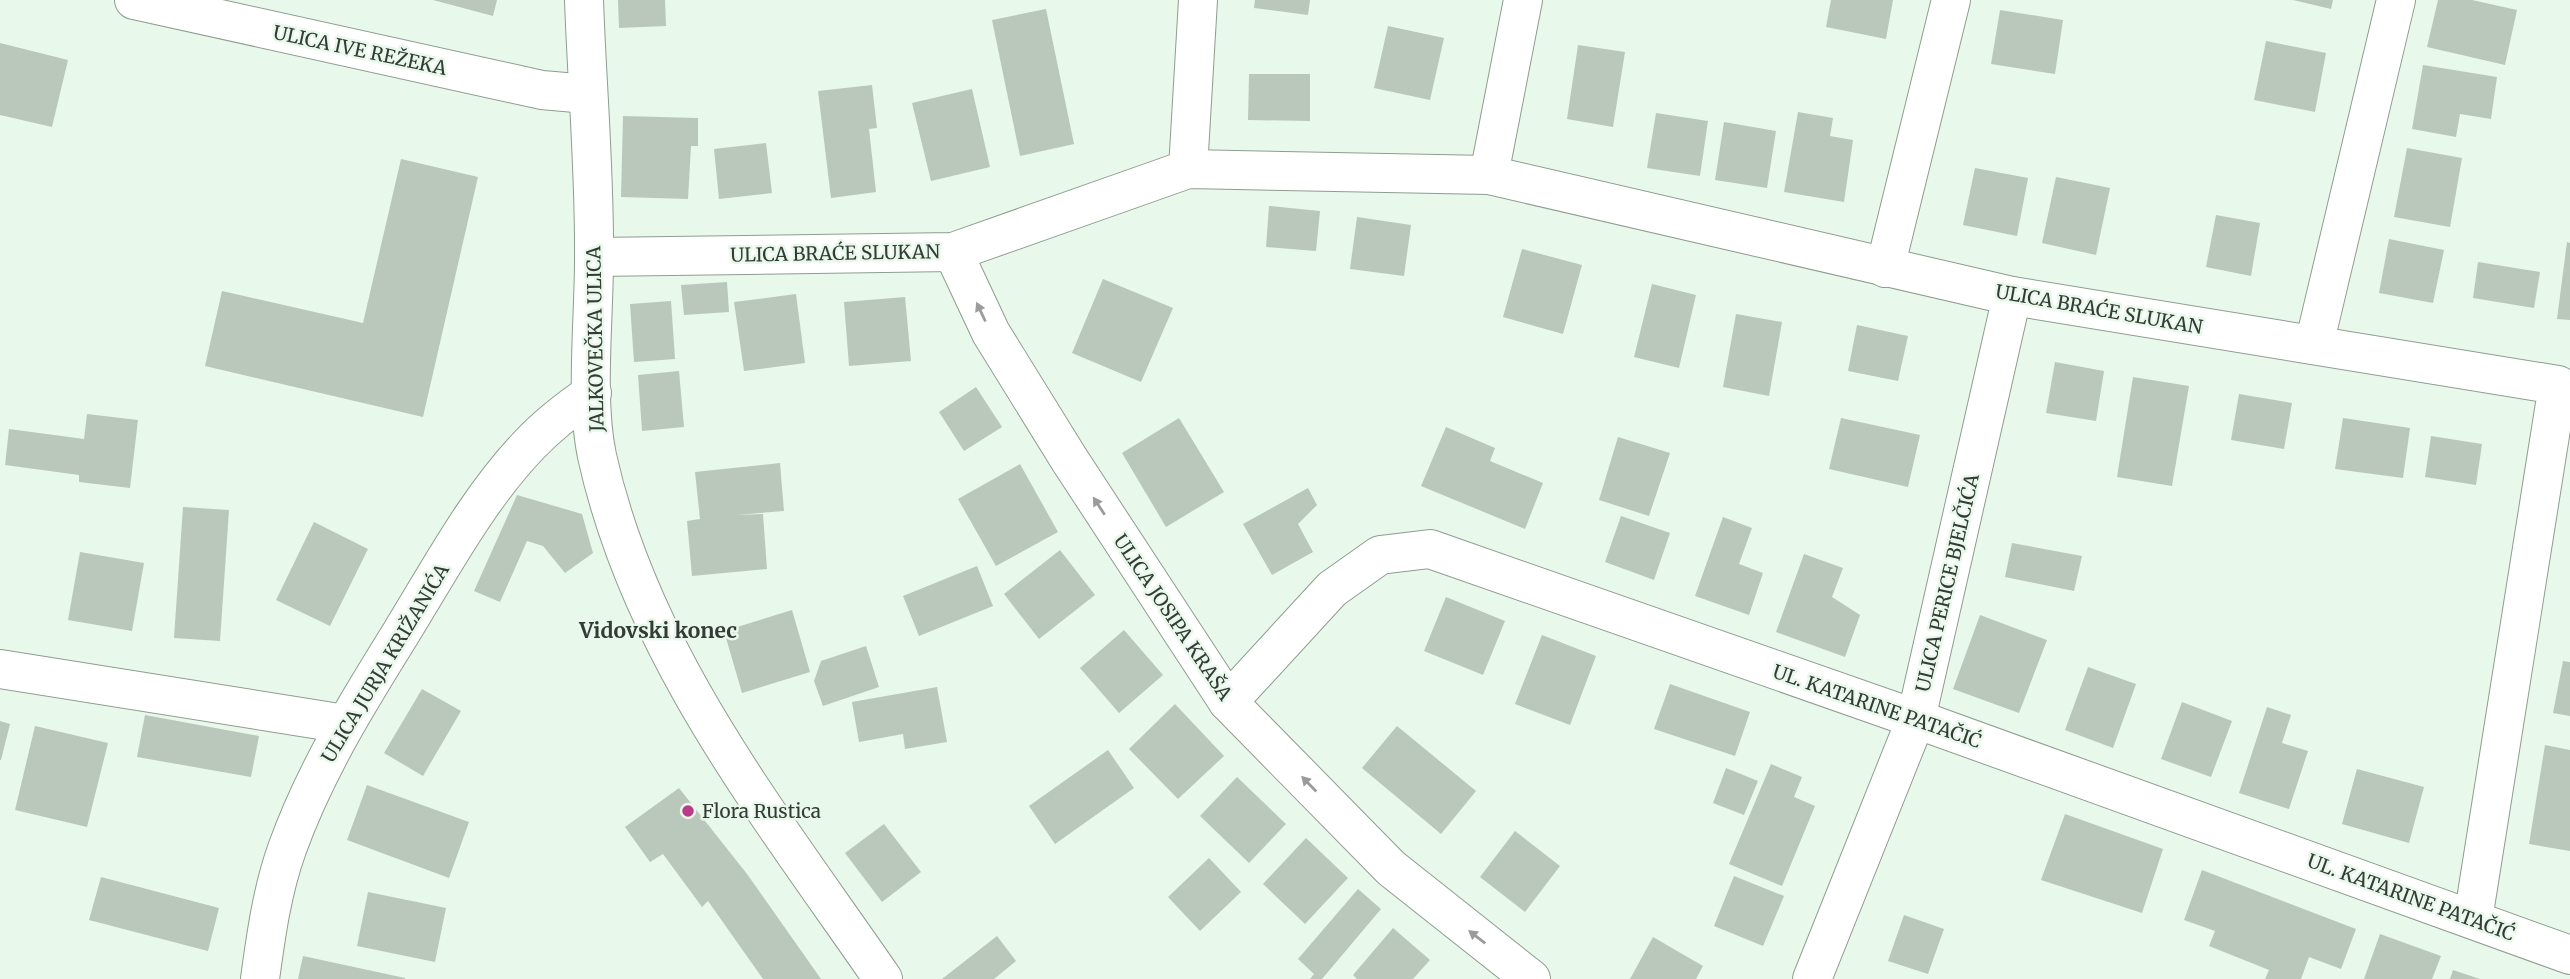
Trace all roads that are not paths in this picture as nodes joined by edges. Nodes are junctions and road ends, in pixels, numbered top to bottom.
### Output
1 (134, 0) edge
2 (584, 0) edge
3 (1198, 0) edge
4 (1523, 0) edge
5 (1951, 0) edge
6 (2396, 0) edge
7 (587, 94) junction
8 (1188, 169) junction
9 (1489, 175) junction
10 (953, 252) junction
11 (594, 257) junction
12 (1885, 268) junction
13 (2012, 296) junction
14 (2314, 345) junction
15 (592, 393) junction
16 (0, 669) edge
17 (1228, 702) junction
18 (1916, 719) junction
19 (345, 724) junction
20 (2473, 919) junction
21 (2570, 955) edge
22 (260, 979) edge
23 (883, 979) edge
24 (1531, 979) edge
25 (1812, 979) edge

1 - 7 street, ULICA IVE REŽEKA
2 - 7 street, JALKOVEČKA ULICA
3 - 8 street
4 - 9 street
5 - 12 street
6 - 14 street
7 - 11 street, JALKOVEČKA ULICA
8 - 9 street, ULICA BRAĆE SLUKAN
8 - 10 street, ULICA BRAĆE SLUKAN
9 - 12 street, ULICA BRAĆE SLUKAN
10 - 11 street, ULICA BRAĆE SLUKAN
17 -> 10 street, ULICA JOSIPA KRAŠA
11 - 15 street, JALKOVEČKA ULICA
12 - 13 street, ULICA BRAĆE SLUKAN
13 - 14 street, ULICA BRAĆE SLUKAN
13 - 18 street, ULICA PERICE BJELČIĆA
14 - 20 street, ULICA BRAĆE SLUKAN
15 - 19 street, ULICA JURJA KRIŽANIĆA
15 - 23 street, JALKOVEČKA ULICA
16 - 19 street
17 - 18 street, UL. KATARINE PATAČIĆ
24 -> 17 street, ULICA JOSIPA KRAŠA
18 - 20 street, UL. KATARINE PATAČIĆ
18 - 25 street, ULICA PERICE BJELČIĆA
19 - 22 street, ULICA JURJA KRIŽANIĆA
20 - 21 street, UL. KATARINE PATAČIĆ

